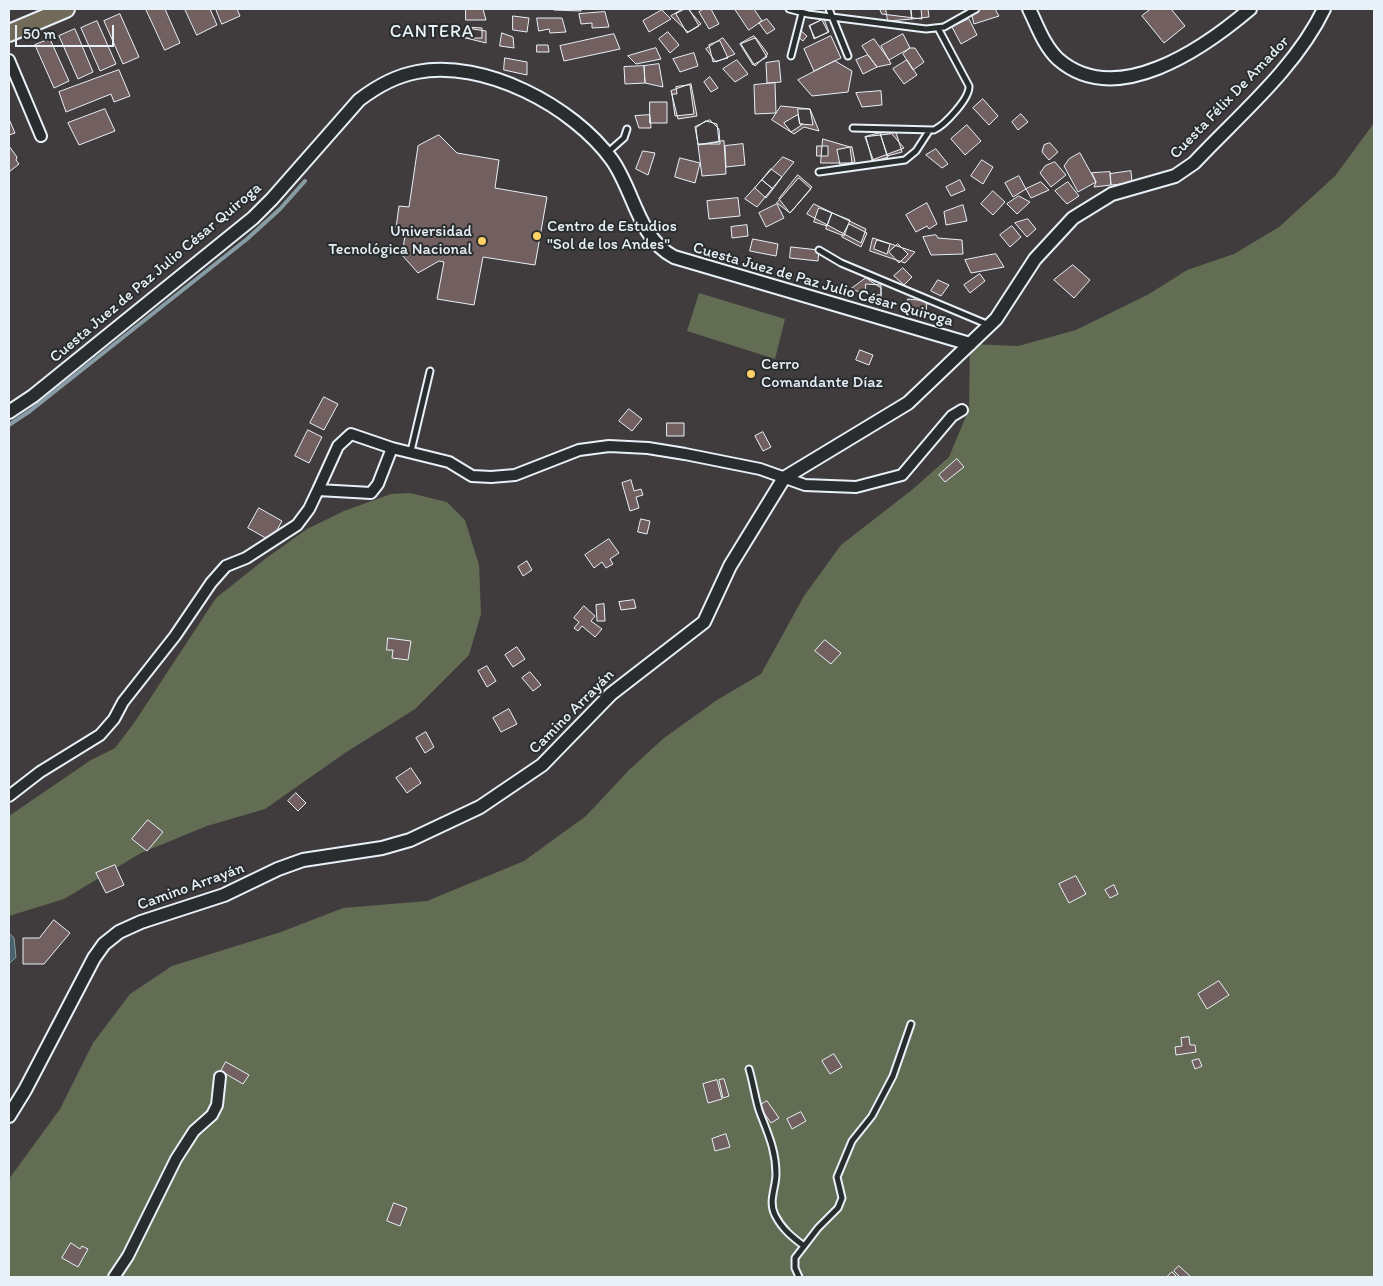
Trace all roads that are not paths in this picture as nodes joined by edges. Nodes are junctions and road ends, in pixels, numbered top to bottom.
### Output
1 (66, 9) edge
2 (789, 9) edge
3 (828, 9) edge
4 (976, 9) edge
5 (1029, 9) edge
6 (1250, 9) edge
7 (1324, 9) edge
8 (802, 13) junction
9 (831, 17) junction
10 (938, 28) junction
11 (9, 33) edge
12 (791, 56) dead end
13 (848, 56) dead end
14 (9, 60) edge
15 (853, 128) dead end
16 (627, 129) dead end
17 (929, 131) junction
18 (41, 136) dead end
19 (607, 153) junction
20 (820, 172) dead end
21 (819, 250) dead end
22 (990, 325) junction
23 (970, 344) junction
24 (430, 371) dead end
25 (962, 410) dead end
26 (9, 412) edge
27 (392, 448) junction
28 (411, 451) junction
29 (784, 478) junction
30 (318, 490) junction
31 (9, 796) edge
32 (911, 1024) dead end
33 (749, 1069) dead end
34 (220, 1077) dead end
35 (9, 1116) edge
36 (804, 1246) junction
37 (114, 1277) edge
38 (799, 1277) edge

1 - 11 main road
2 - 8 lane
3 - 9 lane
4 - 10 lane
5 - 6 street
7 - 22 street, Cuesta Félix De Amador
8 - 9 lane
8 - 12 lane
9 - 10 lane
9 - 13 lane
10 - 17 lane
14 - 18 street
15 - 17 lane
16 - 19 lane
17 - 20 lane
19 - 23 street, Cuesta Juez de Paz Julio César Quiroga
19 - 26 street, Cuesta Juez de Paz Julio César Quiroga
21 - 22 lane
22 - 23 street, Cuesta Félix De Amador
23 - 29 street, Camino Arrayán
24 - 28 lane
25 - 29 street
27 - 28 street
27 - 30 street
27 - 30 street
28 - 29 street
29 - 35 street, Camino Arrayán
30 - 31 street
32 - 36 lane
33 - 36 lane
34 - 37 street
36 - 38 lane

